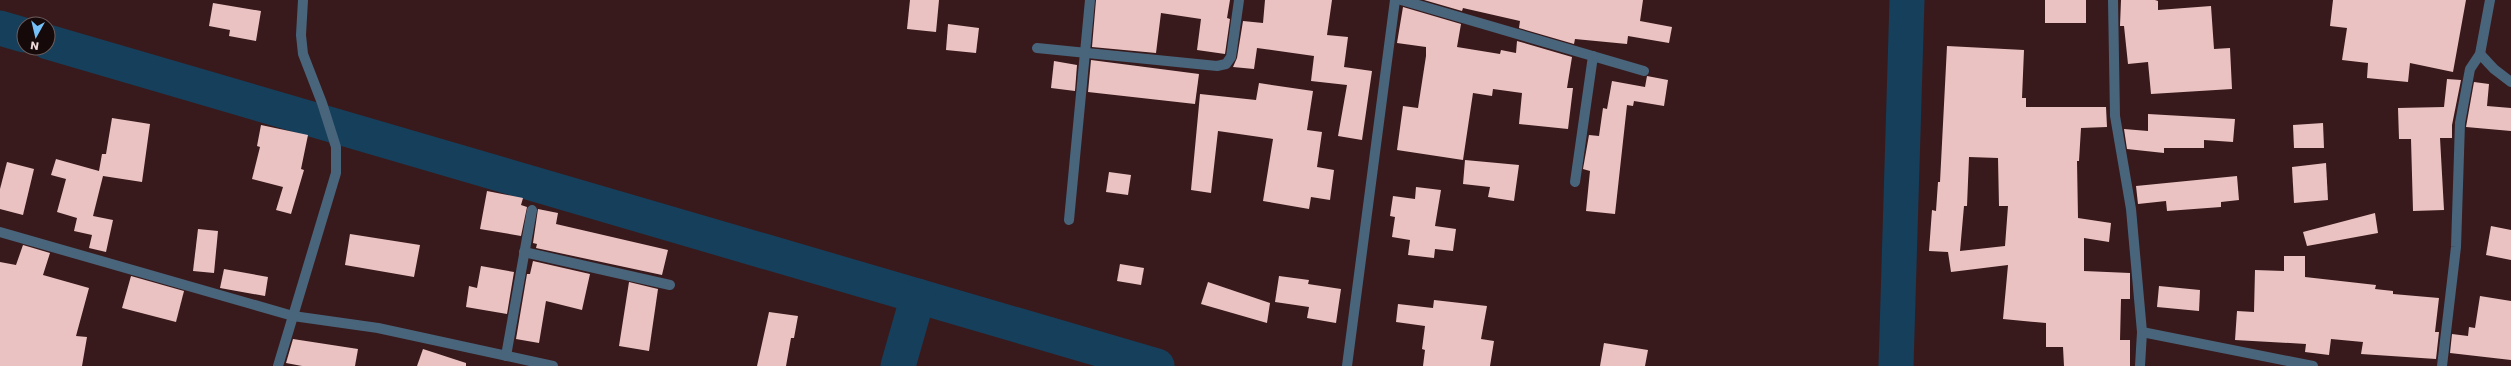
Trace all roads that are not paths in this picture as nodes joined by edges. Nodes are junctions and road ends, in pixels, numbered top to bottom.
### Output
1 (303, 0) edge
2 (1090, 0) edge
3 (1239, 0) edge
4 (1395, 0) edge
5 (1401, 0) edge
6 (2112, 0) edge
7 (2490, 0) edge
8 (1037, 48) dead end
9 (1086, 54) junction
10 (2480, 54) junction
11 (1593, 56) junction
12 (1644, 71) dead end
13 (2511, 82) edge
14 (1575, 182) dead end
15 (532, 210) dead end
16 (1069, 220) dead end
17 (0, 232) edge
18 (524, 252) junction
19 (670, 285) dead end
20 (294, 316) junction
21 (2142, 332) junction
22 (506, 356) junction
23 (278, 366) edge
24 (553, 366) edge
25 (1347, 366) edge
26 (2140, 366) edge
27 (2313, 366) edge
28 (2442, 366) edge

1 - 20 street
2 - 9 street
3 - 9 street
4 - 25 street
5 - 11 street
6 - 21 street
7 - 10 street
8 - 9 street
9 - 16 street
10 - 13 street
10 - 28 street
11 - 12 street
11 - 14 street
15 - 18 street
17 - 20 street
18 - 19 street
18 - 22 street
20 - 22 street
20 - 23 street
21 - 26 street
21 - 27 street
22 - 24 street

